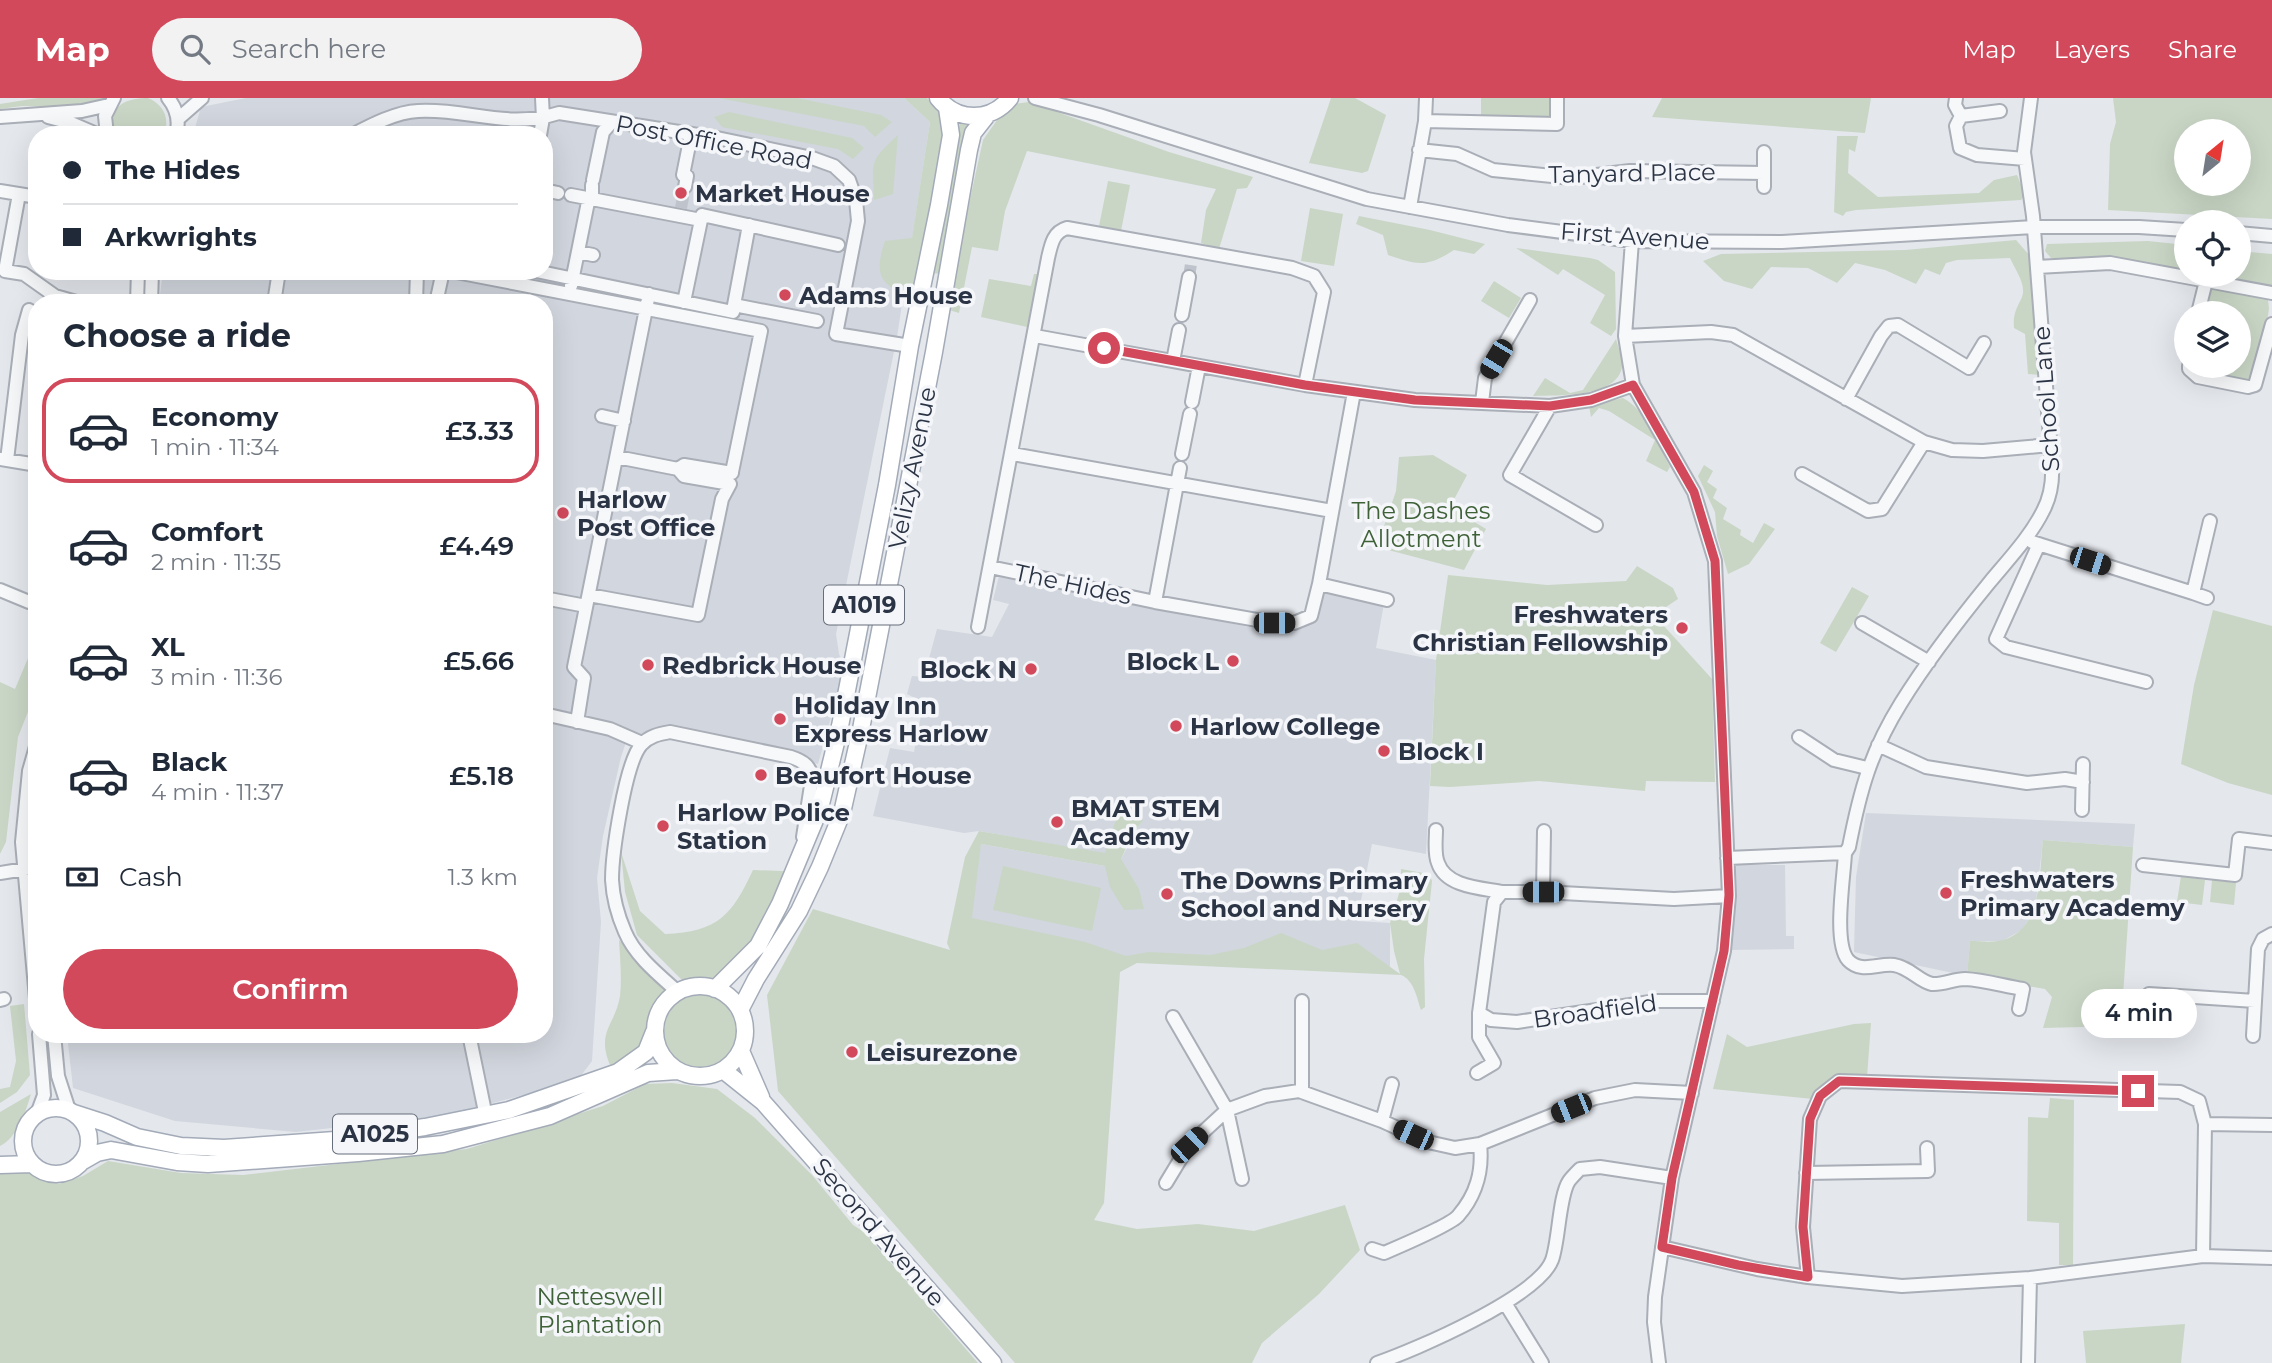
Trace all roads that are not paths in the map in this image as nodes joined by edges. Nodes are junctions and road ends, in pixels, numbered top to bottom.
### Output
1 (168, 98) edge
2 (202, 98) edge
3 (542, 98) edge
4 (1035, 98) edge
5 (1069, 98) edge
6 (1426, 98) edge
7 (1557, 98) edge
8 (1956, 98) edge
9 (2032, 98) edge
10 (1010, 99) edge
11 (111, 101) edge
12 (942, 103) edge
13 (2000, 111) dead end
14 (37, 114) junction
15 (988, 114) junction
16 (1100, 115) junction
17 (1961, 116) junction
18 (0, 117) edge
19 (543, 118) junction
20 (178, 119) junction
21 (1425, 121) junction
22 (611, 123) junction
23 (78, 126) edge
24 (106, 126) edge
25 (177, 126) edge
26 (369, 126) edge
27 (542, 126) edge
28 (691, 135) junction
29 (1419, 150) junction
30 (1764, 152) dead end
31 (2025, 159) junction
32 (1764, 173) junction
33 (684, 187) tunnel mouth
34 (1764, 187) dead end
35 (0, 191) edge
36 (591, 191) junction
37 (553, 192) edge
38 (19, 194) junction
39 (28, 196) edge
40 (1409, 207) junction
41 (701, 220) junction
42 (749, 225) junction
43 (2034, 227) junction
44 (2174, 229) edge
45 (2251, 234) edge
46 (2272, 236) edge
47 (1632, 241) junction
48 (838, 246) dead end
49 (1194, 250) junction
50 (578, 252) junction
51 (593, 255) dead end
52 (2037, 267) junction
53 (3, 271) edge
54 (553, 275) edge
55 (2174, 275) edge
56 (28, 277) edge
57 (573, 279) junction
58 (32, 280) edge
59 (522, 280) edge
60 (2239, 287) edge
61 (2272, 293) edge
62 (52, 294) edge
63 (569, 294) junction
64 (649, 294) junction
65 (1530, 300) dead end
66 (684, 302) junction
67 (734, 306) junction
68 (646, 309) junction
69 (28, 314) edge
70 (1182, 315) dead end
71 (817, 321) dead end
72 (2272, 324) edge
73 (1179, 330) dead end
74 (1035, 336) junction
75 (1625, 336) junction
76 (1984, 343) dead end
77 (910, 346) junction
78 (1173, 361) junction
79 (1199, 366) junction
80 (2203, 378) edge
81 (1305, 385) junction
82 (1633, 385) junction
83 (1354, 392) junction
84 (1846, 399) junction
85 (1482, 402) junction
86 (1550, 406) junction
87 (602, 416) dead end
88 (624, 421) junction
89 (1924, 442) junction
90 (2050, 445) junction
91 (1012, 454) junction
92 (1182, 454) dead end
93 (617, 457) junction
94 (4, 459) edge
95 (28, 463) edge
96 (1180, 468) dead end
97 (1802, 474) dead end
98 (731, 476) junction
99 (1177, 483) junction
100 (1332, 511) junction
101 (2210, 521) dead end
102 (1596, 525) dead end
103 (2025, 540) junction
104 (2039, 544) junction
105 (990, 567) junction
106 (1319, 584) junction
107 (0, 590) edge
108 (2193, 593) junction
109 (2207, 598) dead end
110 (553, 599) edge
111 (1387, 600) dead end
112 (587, 601) junction
113 (28, 602) edge
114 (1155, 602) junction
115 (1862, 623) dead end
116 (978, 627) dead end
117 (1928, 662) junction
118 (2146, 681) dead end
119 (553, 717) edge
120 (577, 722) junction
121 (1799, 737) dead end
122 (642, 743) junction
123 (1878, 745) junction
124 (2083, 764) dead end
125 (1867, 768) junction
126 (28, 779) edge
127 (2083, 782) junction
128 (2082, 810) dead end
129 (1437, 830) dead end
130 (1544, 831) dead end
131 (2272, 843) edge
132 (1845, 853) junction
133 (799, 858) junction
134 (1727, 858) junction
135 (28, 859) edge
136 (2143, 865) dead end
137 (28, 868) edge
138 (0, 873) edge
139 (1502, 892) junction
140 (1543, 892) junction
141 (1729, 895) junction
142 (2272, 934) edge
143 (715, 989) junction
144 (678, 992) junction
145 (2149, 994) dead end
146 (1303, 1001) dead end
147 (1713, 1001) junction
148 (2255, 1001) junction
149 (2019, 1009) dead end
150 (740, 1010) junction
151 (1479, 1013) junction
152 (1173, 1017) dead end
153 (654, 1032) junction
154 (2253, 1036) dead end
155 (40, 1043) edge
156 (55, 1043) edge
157 (471, 1043) edge
158 (741, 1051) junction
159 (723, 1070) junction
160 (677, 1071) junction
161 (1477, 1073) dead end
162 (1392, 1084) dead end
163 (1302, 1092) junction
164 (1692, 1093) junction
165 (763, 1102) junction
166 (484, 1107) dead end
167 (1227, 1110) junction
168 (71, 1111) junction
169 (37, 1114) junction
170 (1381, 1121) junction
171 (2205, 1124) junction
172 (2272, 1125) edge
173 (23, 1142) junction
174 (1480, 1144) junction
175 (1927, 1148) dead end
176 (83, 1161) junction
177 (0, 1164) edge
178 (32, 1164) junction
179 (1807, 1173) junction
180 (1672, 1178) junction
181 (1242, 1179) dead end
182 (1166, 1182) dead end
183 (1662, 1247) junction
184 (1373, 1249) dead end
185 (2203, 1256) junction
186 (2272, 1258) edge
187 (1808, 1277) junction
188 (2029, 1278) junction
189 (1505, 1303) junction
190 (993, 1363) edge
191 (1377, 1363) edge
192 (1542, 1363) edge
193 (1659, 1363) edge
194 (2028, 1363) edge

1 - 20 street
2 - 20 street
3 - 19 street
4 - 16 street, First Avenue
5 - 16 street, First Avenue
6 - 21 street
7 - 21 street
8 - 17 street
9 - 31 street, School Lane
10 - 15 main road
11 - 14 street
11 - 24 street
12 - 15 main road
12 - 77 main road, Velizy Avenue / A1019
13 - 17 street
14 - 18 street
14 - 23 street
15 - 150 main road, Velizy Avenue / A1019
16 - 40 street, First Avenue
17 - 31 street
19 - 22 street, Post Office Road
19 - 26 street, Post Office Road
19 - 27 street
20 - 25 street
21 - 29 street
22 - 28 street, Post Office Road
22 - 36 street
28 - 33 street
28 - 77 street, Post Office Road
29 - 32 street, Tanyard Place
29 - 40 street
30 - 32 street
31 - 43 street, School Lane
32 - 34 street
35 - 38 street
36 - 37 street
36 - 41 street
36 - 50 street
38 - 39 street
38 - 53 street
40 - 47 street, First Avenue
41 - 42 street
41 - 66 street
42 - 48 street
42 - 67 street
43 - 44 street, First Avenue
43 - 47 street, First Avenue
43 - 52 street, School Lane
45 - 46 street
47 - 75 street
49 - 70 street
49 - 74 street, The Hides
49 - 81 street, The Hides
50 - 51 street
50 - 57 street
52 - 55 street
52 - 90 street, School Lane
53 - 56 street
54 - 57 street
57 - 63 street
57 - 64 street
58 - 62 street
59 - 63 street
60 - 61 street
63 - 68 street
64 - 66 street
64 - 68 street
65 - 85 street
66 - 67 street
67 - 71 street
68 - 88 street
68 - 98 street
69 - 94 street
72 - 80 street
73 - 78 street
74 - 78 street
74 - 91 street, The Hides
75 - 82 street
75 - 84 street
76 - 84 street
77 - 133 main road, Velizy Avenue / A1019
78 - 79 street
79 - 81 street
79 - 92 street
81 - 83 street
82 - 86 street
82 - 134 street
83 - 85 street
83 - 100 street, The Hides
84 - 89 street
85 - 86 street
86 - 102 street
87 - 88 street
88 - 93 street
89 - 90 street
89 - 97 street
90 - 103 street, School Lane
91 - 99 street
91 - 105 street, The Hides
93 - 98 street
93 - 112 street
94 - 95 street
96 - 99 street, The Hides
98 - 112 street
99 - 100 street
99 - 114 street, The Hides
100 - 106 street, The Hides
101 - 108 street
103 - 104 street
103 - 117 street, School Lane
104 - 108 street
104 - 118 street
105 - 114 street, The Hides
105 - 116 street, The Hides
106 - 111 street
106 - 114 street, The Hides
107 - 113 street
108 - 109 street
110 - 112 street
112 - 120 street
115 - 117 street
117 - 123 street, School Lane
119 - 120 street
120 - 122 street
121 - 125 street
122 - 133 street
122 - 144 street
123 - 125 street, School Lane
123 - 127 street
124 - 127 street
125 - 132 street, School Lane
126 - 135 street
127 - 128 street
129 - 139 street
130 - 140 street
131 - 136 street
132 - 134 street
132 - 149 street, School Lane
133 - 143 main road, Velizy Avenue / A1019
134 - 141 street
137 - 138 street
139 - 140 street
139 - 151 street
140 - 141 street
141 - 147 street
142 - 148 street
143 - 144 main road
143 - 150 main road
144 - 153 main road
145 - 148 street
146 - 163 street
147 - 151 street, Broadfield
147 - 164 street
148 - 154 street
150 - 158 main road
151 - 161 street
152 - 167 street
153 - 160 main road
153 - 168 main road, A1025
155 - 169 street
156 - 168 street
157 - 166 street
158 - 159 main road
158 - 165 main road, Second Avenue
159 - 160 main road
159 - 165 main road, Second Avenue
160 - 176 main road, A1025
162 - 170 street
163 - 167 street
163 - 170 street
164 - 174 street
164 - 180 street
165 - 190 main road, Second Avenue
167 - 181 street
167 - 182 street
168 - 169 main road, A1025
168 - 176 main road
169 - 173 main road, A1025
170 - 174 street
171 - 172 street
171 - 179 street
171 - 185 street
173 - 177 main road, A1025
173 - 178 main road
174 - 184 street
175 - 179 street
176 - 178 main road, A1025
177 - 178 main road, A1025
179 - 187 street
180 - 183 street
180 - 189 street
183 - 187 street
183 - 193 street
185 - 186 street
185 - 188 street
187 - 188 street
188 - 194 street
189 - 191 street
189 - 192 street

